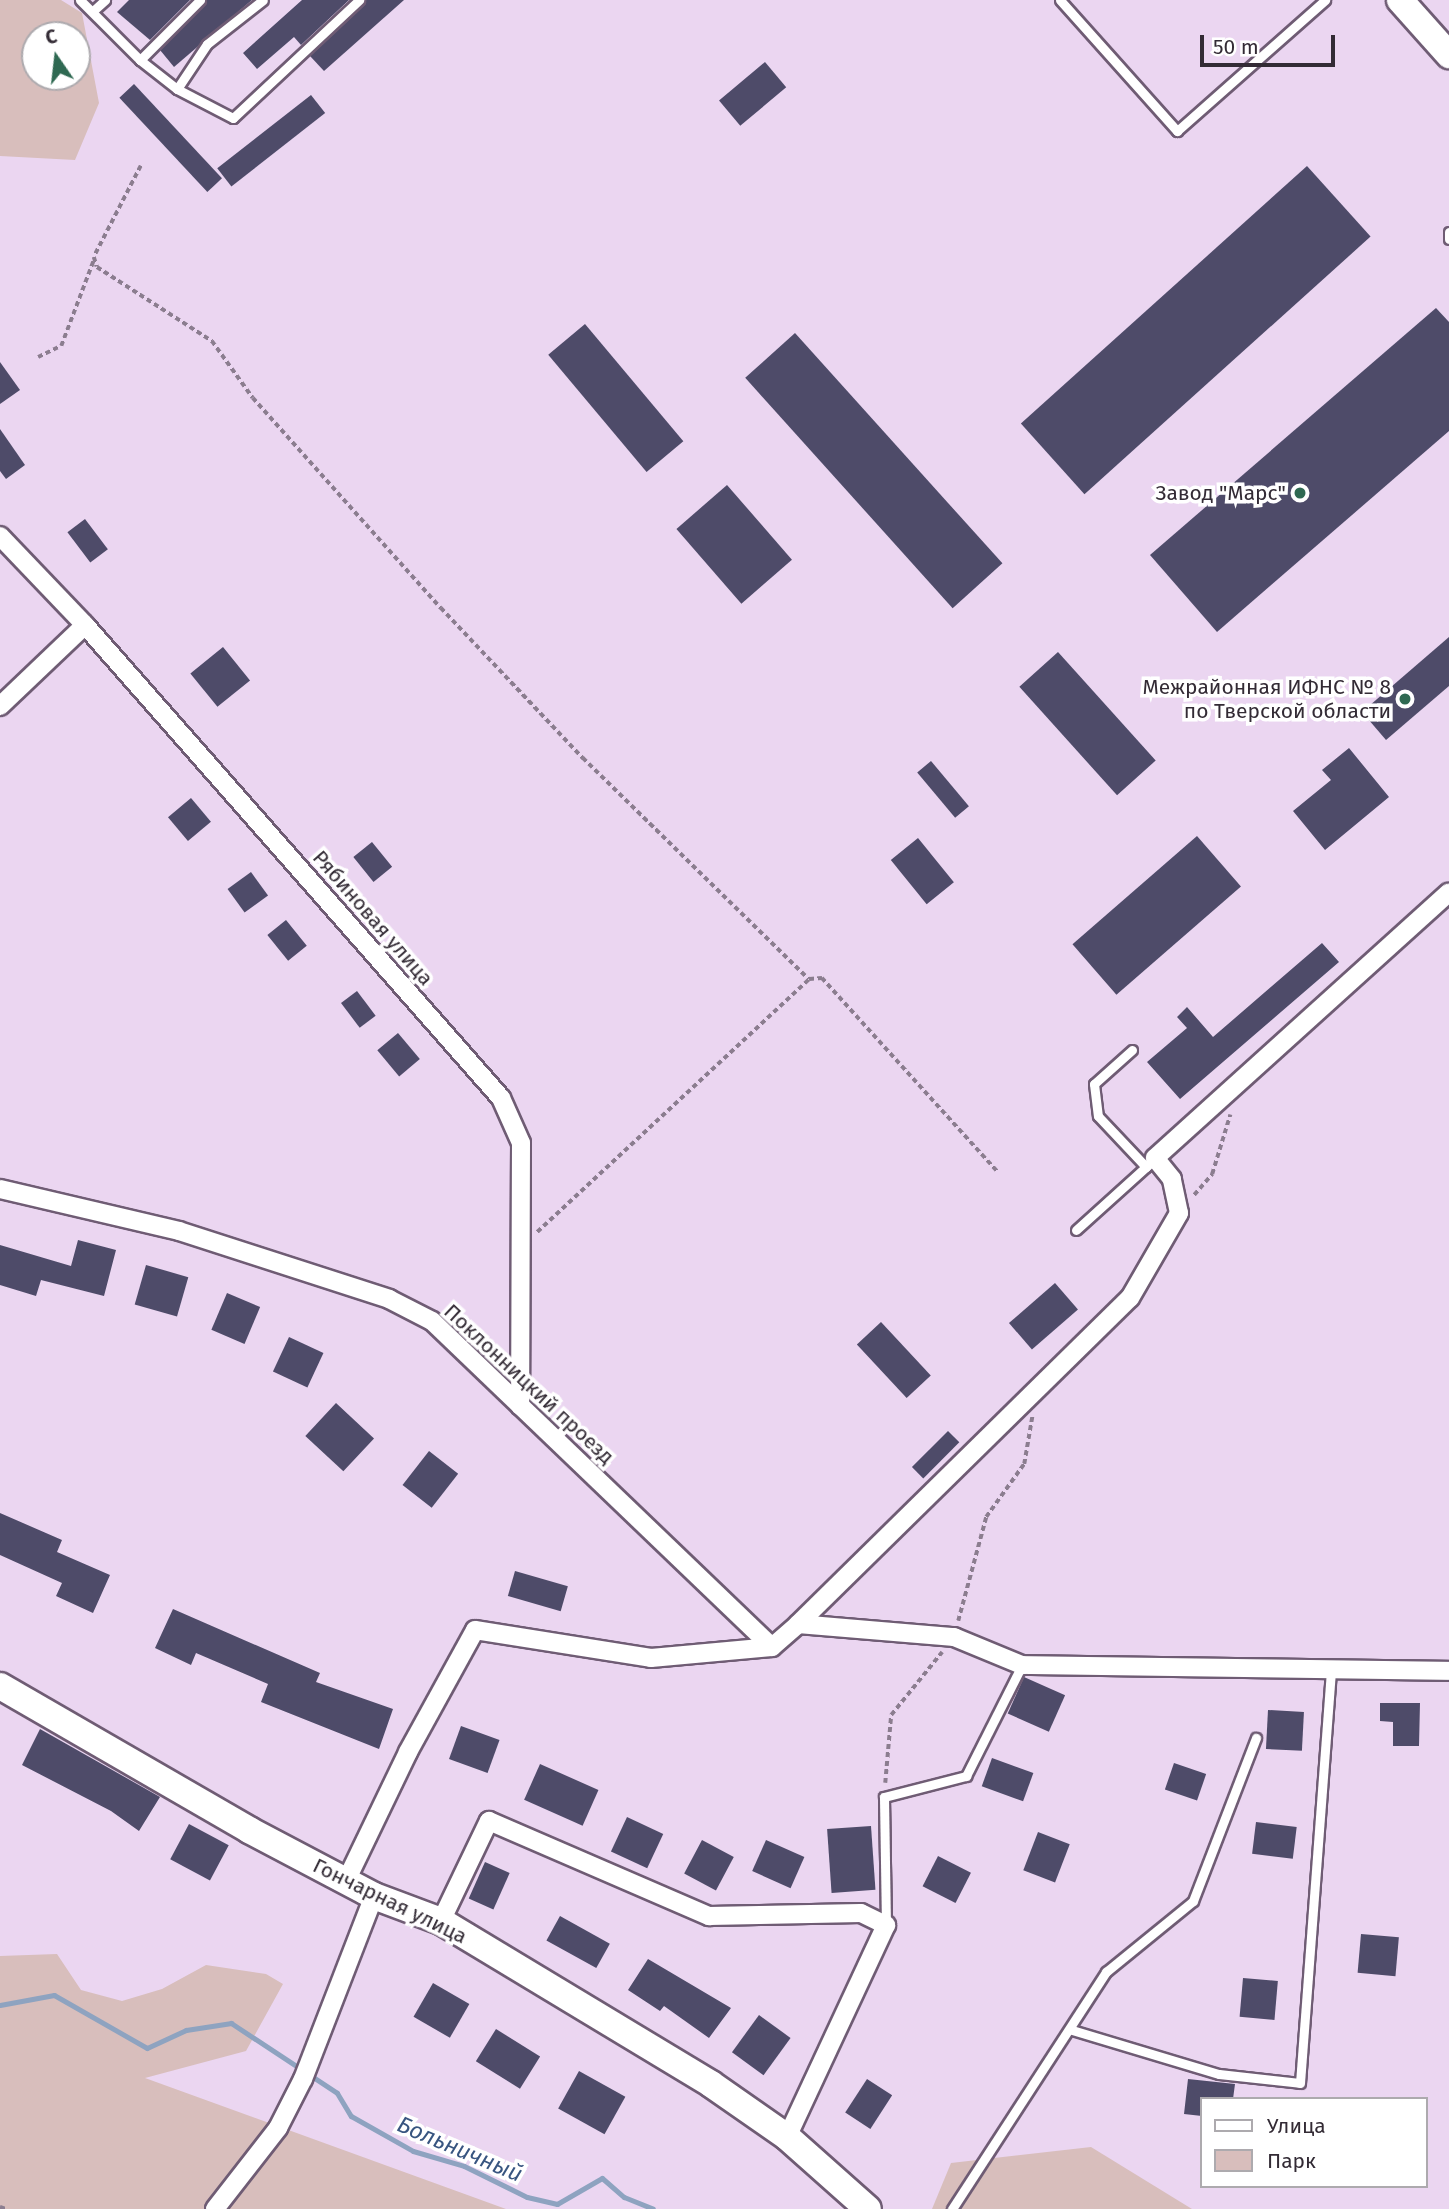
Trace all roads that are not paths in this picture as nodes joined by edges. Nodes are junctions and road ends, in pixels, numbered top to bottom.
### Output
1 (80, 0) edge
2 (106, 0) edge
3 (200, 0) edge
4 (262, 0) edge
5 (359, 0) edge
6 (1060, 0) edge
7 (1325, 0) edge
8 (1400, 0) edge
9 (94, 10) junction
10 (1449, 55) edge
11 (139, 60) junction
12 (177, 89) junction
13 (1449, 232) edge
14 (1449, 239) edge
15 (0, 536) edge
16 (85, 625) junction
17 (0, 706) edge
18 (1447, 898) edge
19 (1132, 1050) dead end
20 (1150, 1163) junction
21 (0, 1189) edge
22 (1076, 1230) dead end
23 (520, 1406) junction
24 (798, 1624) junction
25 (772, 1647) junction
26 (1022, 1665) junction
27 (1449, 1671) edge
28 (1331, 1672) junction
29 (0, 1686) edge
30 (1256, 1738) dead end
31 (346, 1881) junction
32 (374, 1896) junction
33 (441, 1921) junction
34 (887, 1925) junction
35 (1072, 2030) junction
36 (787, 2137) junction
37 (215, 2209) edge
38 (868, 2209) edge
39 (952, 2209) edge

1 - 9 lane
2 - 9 lane
3 - 11 lane
4 - 12 lane
5 - 12 lane
6 - 7 lane
8 - 10 street
9 - 11 lane
11 - 12 lane
13 - 14 lane
15 - 16 street, Рябиновая улица
16 - 17 street
16 - 23 street, Рябиновая улица
18 - 20 street
19 - 20 lane
20 - 22 lane
20 - 24 street
21 - 23 street, Поклонницкий проезд
23 - 25 street, Поклонницкий проезд
24 - 25 street
24 - 26 street
25 - 31 street
26 - 28 street
26 - 34 lane
27 - 28 street
28 - 35 lane
29 - 31 street, Гончарная улица
30 - 35 lane
31 - 32 street, Гончарная улица
32 - 33 street, Гончарная улица
32 - 37 street
33 - 34 street
33 - 36 street, Гончарная улица
34 - 36 street
35 - 39 lane
36 - 38 street, Гончарная улица

